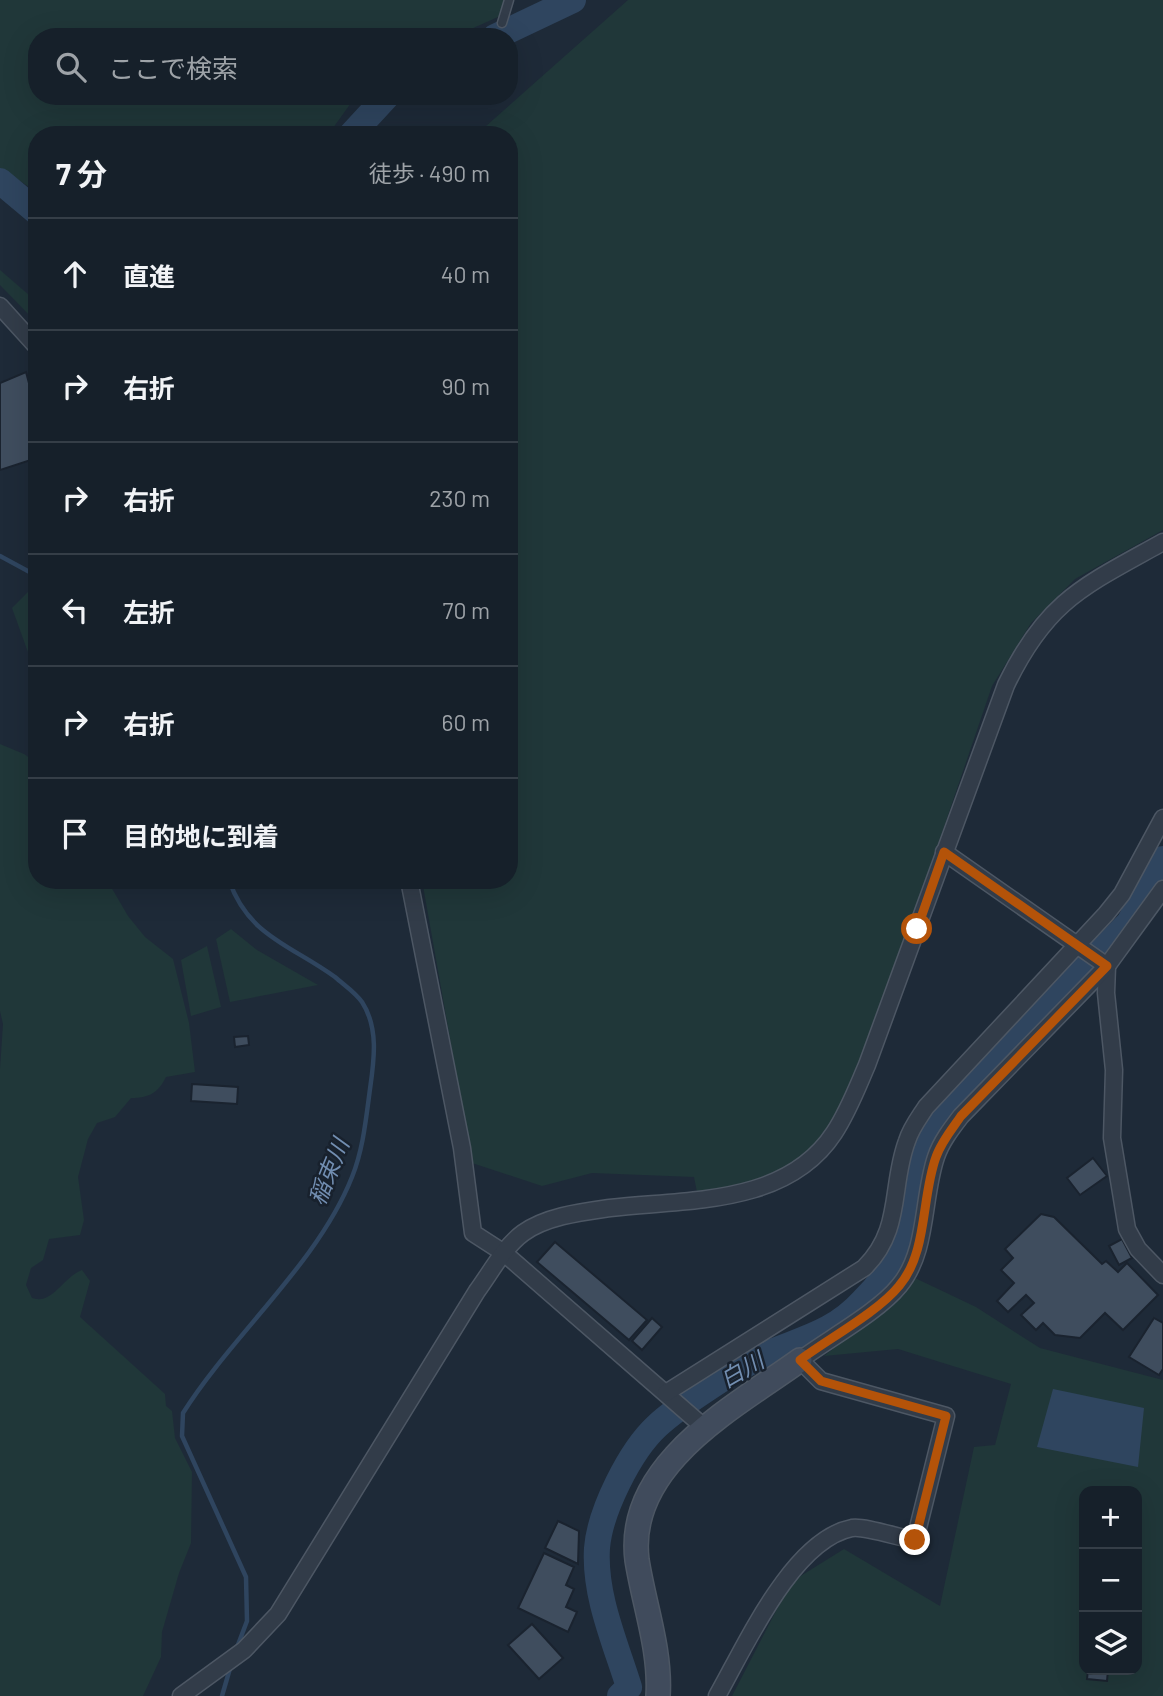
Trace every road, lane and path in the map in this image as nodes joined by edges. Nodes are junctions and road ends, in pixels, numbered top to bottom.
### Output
1 (509, 0) edge
2 (502, 23) dead end
3 (0, 306) edge
4 (28, 336) edge
5 (1163, 542) edge
6 (1163, 818) edge
7 (944, 852) junction
8 (411, 889) edge
9 (1163, 889) edge
10 (1074, 947) junction
11 (1107, 966) junction
12 (504, 1253) junction
13 (1163, 1275) edge
14 (800, 1360) junction
15 (666, 1393) junction
16 (705, 1428) junction
17 (181, 1696) edge
18 (659, 1696) edge
19 (717, 1696) edge

1 - 2 lane
3 - 4 street
5 - 7 street
6 - 10 street
7 - 10 street
7 - 12 street
8 - 12 street
9 - 11 street
10 - 11 street
10 - 15 street
11 - 13 street
11 - 14 street
12 - 15 street
12 - 17 street
14 - 16 street
14 - 19 street
15 - 16 street
16 - 18 street

